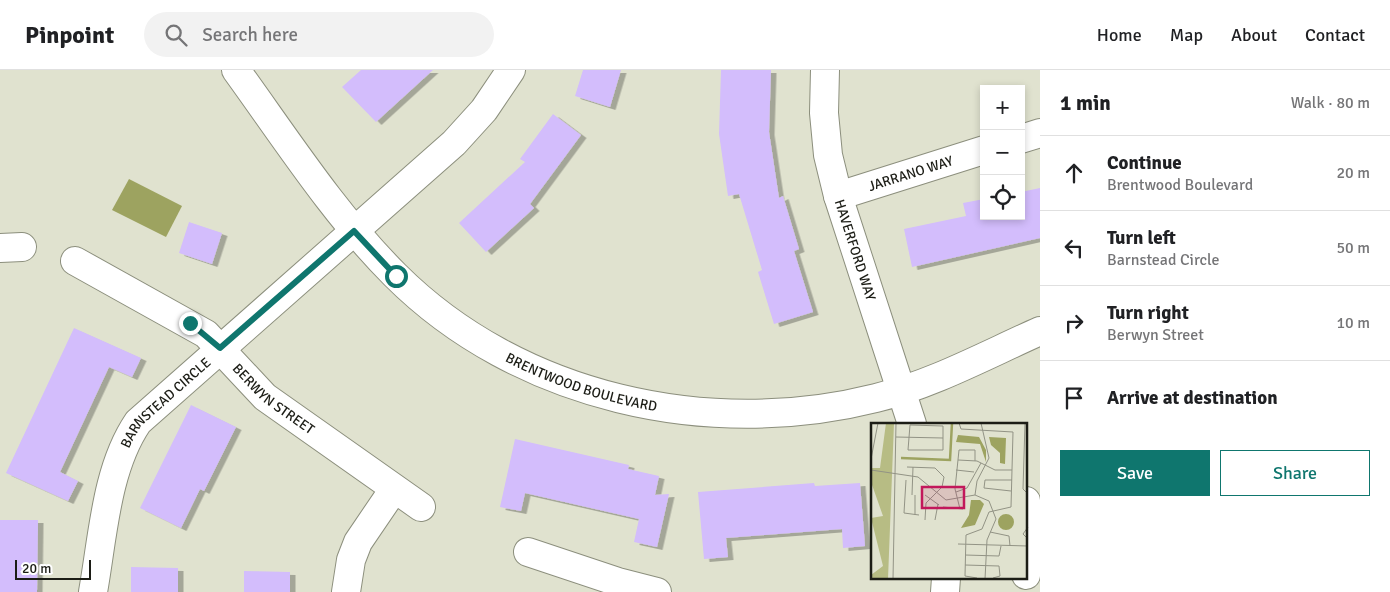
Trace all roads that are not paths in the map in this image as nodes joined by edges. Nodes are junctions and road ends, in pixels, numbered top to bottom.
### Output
1 (236, 70) edge
2 (511, 70) edge
3 (826, 70) edge
4 (1040, 133) edge
5 (1025, 138) edge
6 (980, 151) edge
7 (838, 196) junction
8 (354, 231) junction
9 (75, 261) dead end
10 (1040, 331) edge
11 (220, 348) junction
12 (901, 390) junction
13 (912, 423) edge
14 (394, 489) junction
15 (420, 507) dead end
16 (1028, 526) edge
17 (528, 552) dead end
18 (1028, 564) edge
19 (617, 587) edge
20 (93, 592) edge
21 (346, 592) edge
22 (657, 592) edge

1 - 8 street, BRENTWOOD BOULEVARD
2 - 8 street, BARNSTEAD CIRCLE
3 - 7 street, HAVERFORD WAY
4 - 5 street
6 - 7 street, JARRANO WAY
7 - 12 street, HAVERFORD WAY
8 - 11 street, BARNSTEAD CIRCLE
8 - 12 street, BRENTWOOD BOULEVARD
9 - 11 street, BERWYN STREET
10 - 12 street, BRENTWOOD BOULEVARD
11 - 14 street, BERWYN STREET
11 - 20 street, BARNSTEAD CIRCLE
12 - 13 street, HAVERFORD WAY
14 - 15 street, BERWYN STREET
14 - 21 street
16 - 18 street
17 - 19 street
19 - 22 street

